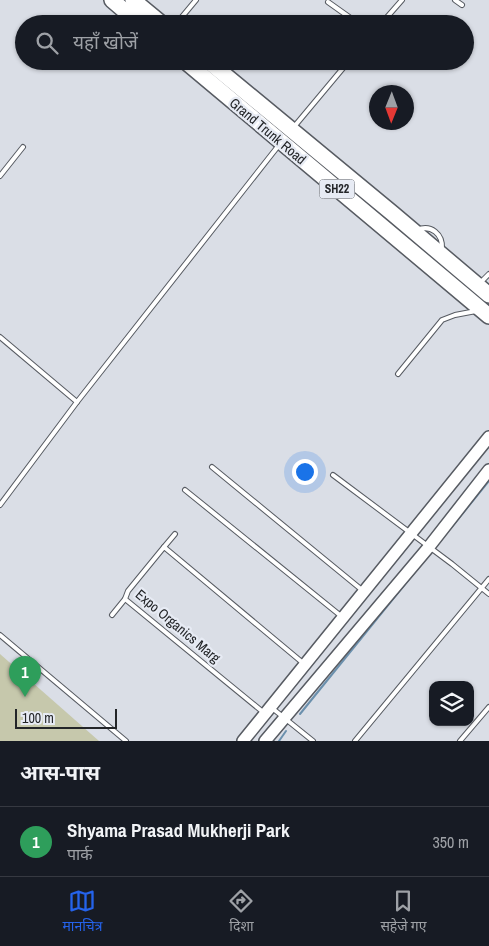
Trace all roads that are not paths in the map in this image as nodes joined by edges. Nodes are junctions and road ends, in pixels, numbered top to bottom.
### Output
1 (112, 0) edge
2 (135, 0) edge
3 (196, 0) edge
4 (402, 0) edge
5 (455, 0) edge
6 (328, 2) dead end
7 (462, 5) dead end
8 (130, 15) edge
9 (152, 15) edge
10 (184, 15) edge
11 (346, 15) edge
12 (389, 15) edge
13 (196, 70) edge
14 (219, 70) edge
15 (342, 70) edge
16 (291, 130) junction
17 (282, 142) junction
18 (23, 147) dead end
19 (0, 176) edge
20 (392, 213) junction
21 (381, 226) junction
22 (443, 256) junction
23 (435, 271) junction
24 (489, 274) edge
25 (483, 290) edge
26 (485, 313) edge
27 (0, 337) edge
28 (398, 374) dead end
29 (77, 402) junction
30 (489, 437) edge
31 (212, 467) dead end
32 (489, 470) edge
33 (333, 475) dead end
34 (185, 490) dead end
35 (0, 505) edge
36 (410, 533) junction
37 (175, 534) dead end
38 (164, 547) junction
39 (428, 548) junction
40 (489, 579) edge
41 (482, 588) junction
42 (363, 592) junction
43 (489, 594) edge
44 (125, 599) junction
45 (112, 615) dead end
46 (342, 618) junction
47 (0, 635) edge
48 (305, 664) junction
49 (489, 707) edge
50 (268, 710) junction
51 (284, 717) junction
52 (126, 741) edge
53 (243, 741) edge
54 (265, 741) edge
55 (313, 741) edge
56 (355, 741) edge
57 (460, 741) edge

1 - 8 highway
2 - 9 highway
3 - 10 lane
4 - 12 lane
5 - 7 lane
6 - 11 lane
13 - 17 highway, Grand Trunk Road / SH22
14 - 16 highway, Grand Trunk Road / SH22
15 - 16 lane
16 - 17 lane
16 - 20 highway, Grand Trunk Road / SH22
17 - 21 highway, Grand Trunk Road / SH22
17 - 29 lane
18 - 19 lane
20 - 21 highway
20 - 22 highway, Grand Trunk Road / SH22
21 - 23 highway, Grand Trunk Road / SH22
22 - 23 highway
22 - 25 highway, Grand Trunk Road / SH22
23 - 26 highway, Grand Trunk Road / SH22
24 - 25 lane
26 - 28 lane
27 - 29 lane
29 - 35 lane
30 - 36 street
31 - 42 lane
32 - 39 street
33 - 36 lane
34 - 46 lane
36 - 39 lane
36 - 42 street
37 - 38 lane, Expo Organics Marg
38 - 44 lane, Expo Organics Marg
38 - 48 lane
39 - 41 lane
39 - 51 street
40 - 41 lane
41 - 43 lane
41 - 56 lane
42 - 46 street
44 - 45 lane
44 - 50 lane, Expo Organics Marg
46 - 48 street
47 - 52 lane
48 - 50 street
49 - 57 lane
50 - 51 lane, Expo Organics Marg
50 - 53 street
51 - 54 street
51 - 55 lane, Expo Organics Marg

